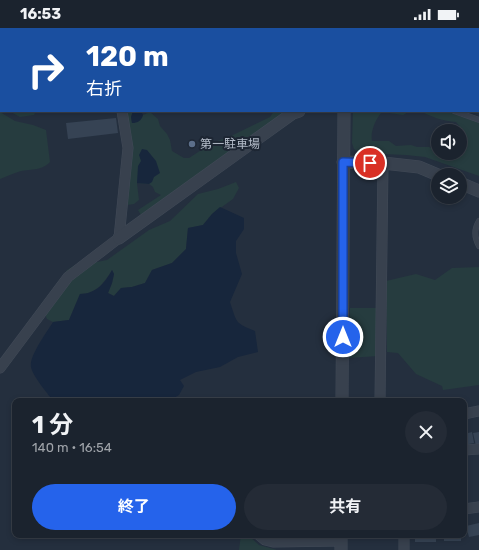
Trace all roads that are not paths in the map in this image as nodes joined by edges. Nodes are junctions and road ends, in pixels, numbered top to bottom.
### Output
1 (122, 112) edge
2 (296, 112) edge
3 (344, 112) edge
4 (457, 112) edge
5 (479, 120) edge
6 (343, 162) junction
7 (382, 163) junction
8 (431, 172) edge
9 (467, 187) edge
10 (479, 191) edge
11 (479, 221) edge
12 (119, 238) junction
13 (479, 246) edge
14 (0, 368) edge
15 (342, 398) edge
16 (380, 398) edge
17 (479, 410) edge
18 (467, 413) edge
19 (479, 449) edge
20 (467, 450) edge
21 (479, 507) edge
22 (467, 509) edge
23 (263, 538) edge
24 (404, 538) edge
25 (341, 542) edge
26 (404, 550) edge

1 - 12 street
2 - 12 street
3 - 6 street
4 - 5 lane
6 - 7 street
6 - 15 street
7 - 8 street
7 - 16 street
9 - 10 street
11 - 13 lane
12 - 14 street
17 - 18 street
19 - 20 street
21 - 22 street
23 - 25 street
24 - 26 street

